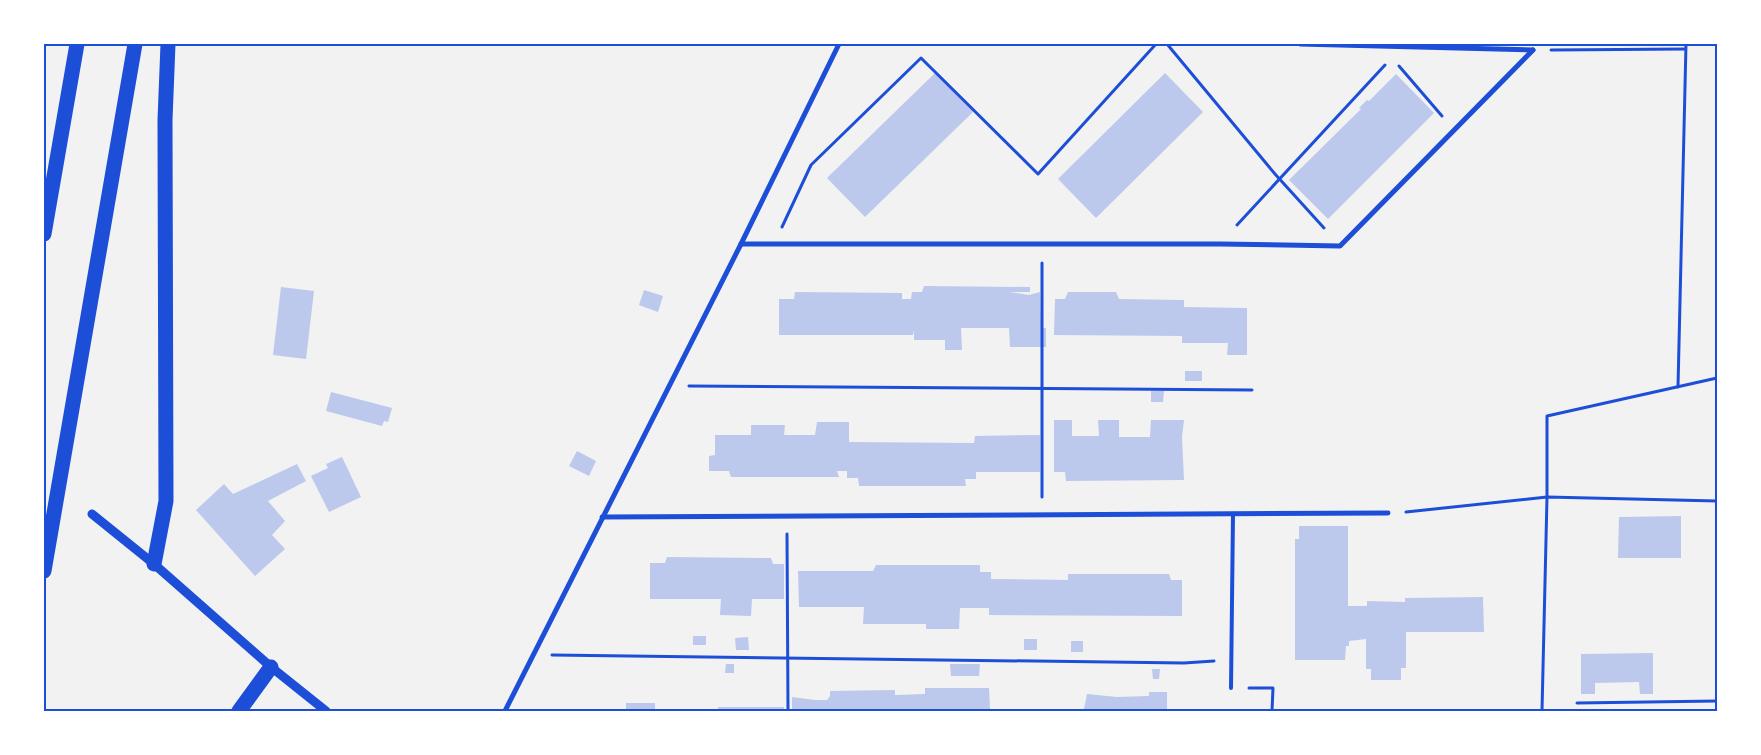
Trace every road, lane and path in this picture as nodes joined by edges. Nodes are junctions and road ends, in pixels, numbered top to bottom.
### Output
1 (77, 44) edge
2 (135, 44) edge
3 (168, 44) edge
4 (840, 44) edge
5 (1156, 44) edge
6 (1167, 44) edge
7 (1300, 44) edge
8 (1686, 44) edge
9 (1686, 49) junction
10 (1533, 50) junction
11 (1386, 64) dead end
12 (1398, 64) dead end
13 (1454, 130) junction
14 (1279, 179) junction
15 (44, 234) edge
16 (741, 244) junction
17 (775, 244) junction
18 (1042, 244) junction
19 (1220, 244) junction
20 (1340, 246) junction
21 (1717, 378) edge
22 (668, 386) junction
23 (1678, 387) junction
24 (1043, 388) junction
25 (1252, 390) dead end
26 (1547, 497) junction
27 (1717, 501) edge
28 (1388, 513) joint
29 (92, 514) dead end
30 (1233, 514) junction
31 (1042, 515) junction
32 (602, 516) junction
33 (787, 516) junction
34 (154, 564) junction
35 (44, 567) edge
36 (534, 655) junction
37 (788, 658) junction
38 (1232, 660) junction
39 (270, 667) junction
40 (1231, 688) joint
41 (1717, 701) edge
42 (1577, 703) dead end
43 (239, 711) edge
44 (326, 711) edge
45 (505, 711) edge
46 (788, 711) edge
47 (1272, 711) edge
48 (1542, 711) edge

1 - 15 highway
2 - 35 highway
3 - 34 highway
4 - 16 street
5 - 17 path
6 - 14 path
7 - 10 street
8 - 9 path
9 - 10 path
9 - 23 path
10 - 13 street
11 - 14 path
12 - 13 path
13 - 20 street
14 - 19 path
14 - 20 path
16 - 17 street
16 - 22 street
17 - 18 street
18 - 19 street
18 - 24 path
19 - 20 street
21 - 23 path
22 - 24 path
22 - 32 street
23 - 26 path
24 - 25 path
24 - 31 path
26 - 27 path
26 - 28 path
26 - 48 path
28 - 30 street
29 - 34 street
30 - 31 street
30 - 38 lane
31 - 33 street
32 - 33 street
32 - 36 street
33 - 37 path
34 - 39 street
36 - 37 path
36 - 45 street
37 - 38 path
37 - 46 path
38 - 40 lane
39 - 43 highway
39 - 44 street
40 - 47 path
41 - 42 path

